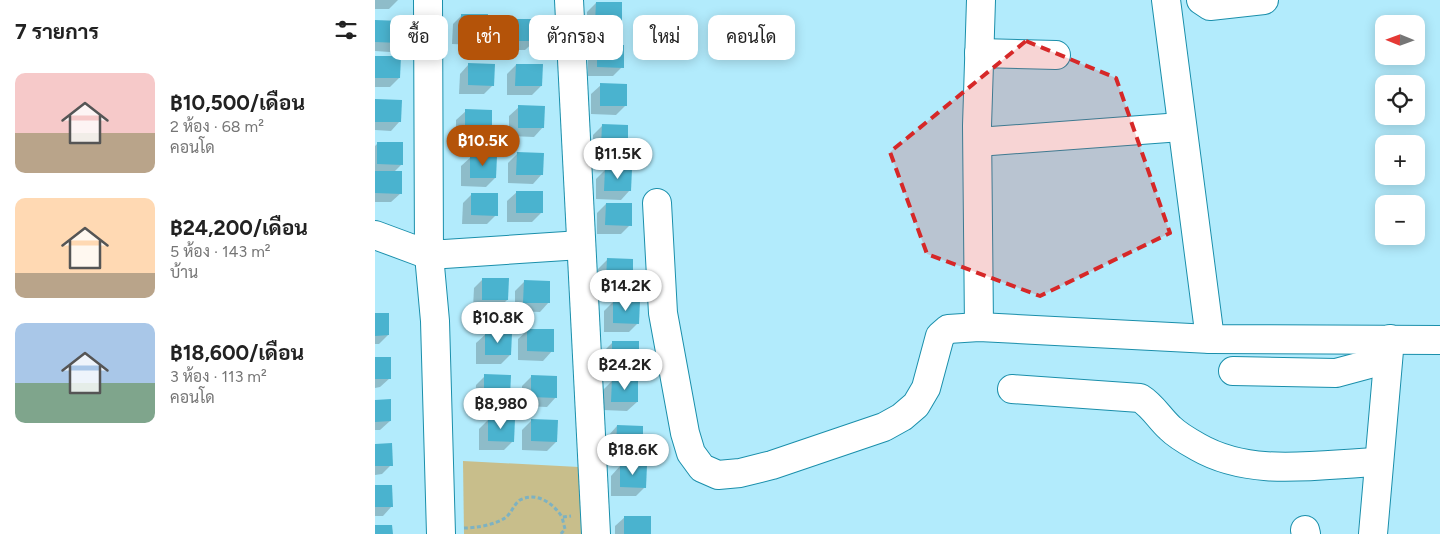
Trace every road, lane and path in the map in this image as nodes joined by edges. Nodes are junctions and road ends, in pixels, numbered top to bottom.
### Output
1 (428, 0) edge
2 (569, 0) edge
3 (981, 0) edge
4 (1166, 0) edge
5 (1201, 0) edge
6 (1264, 0) edge
7 (979, 52) junction
8 (1056, 55) dead end
9 (1181, 127) junction
10 (978, 142) junction
11 (657, 204) dead end
12 (375, 235) edge
13 (581, 244) junction
14 (429, 255) junction
15 (979, 327) junction
16 (1210, 339) junction
17 (1440, 340) edge
18 (1389, 349) junction
19 (1233, 372) dead end
20 (1012, 389) dead end
21 (1379, 462) junction
22 (562, 517) junction
23 (595, 525) edge
24 (441, 530) edge
25 (561, 534) edge
26 (1373, 534) edge

1 - 14 street
2 - 13 street
3 - 7 street
4 - 9 street
5 - 6 street
7 - 8 street
7 - 10 street
9 - 10 street
9 - 16 street
10 - 15 street
11 - 15 street
12 - 14 street
13 - 14 street
13 - 23 street
14 - 24 street
15 - 16 street
16 - 18 street
17 - 18 street
18 - 19 street
18 - 21 street
20 - 21 street
21 - 26 street
22 - 23 path
22 - 24 path
22 - 25 path

